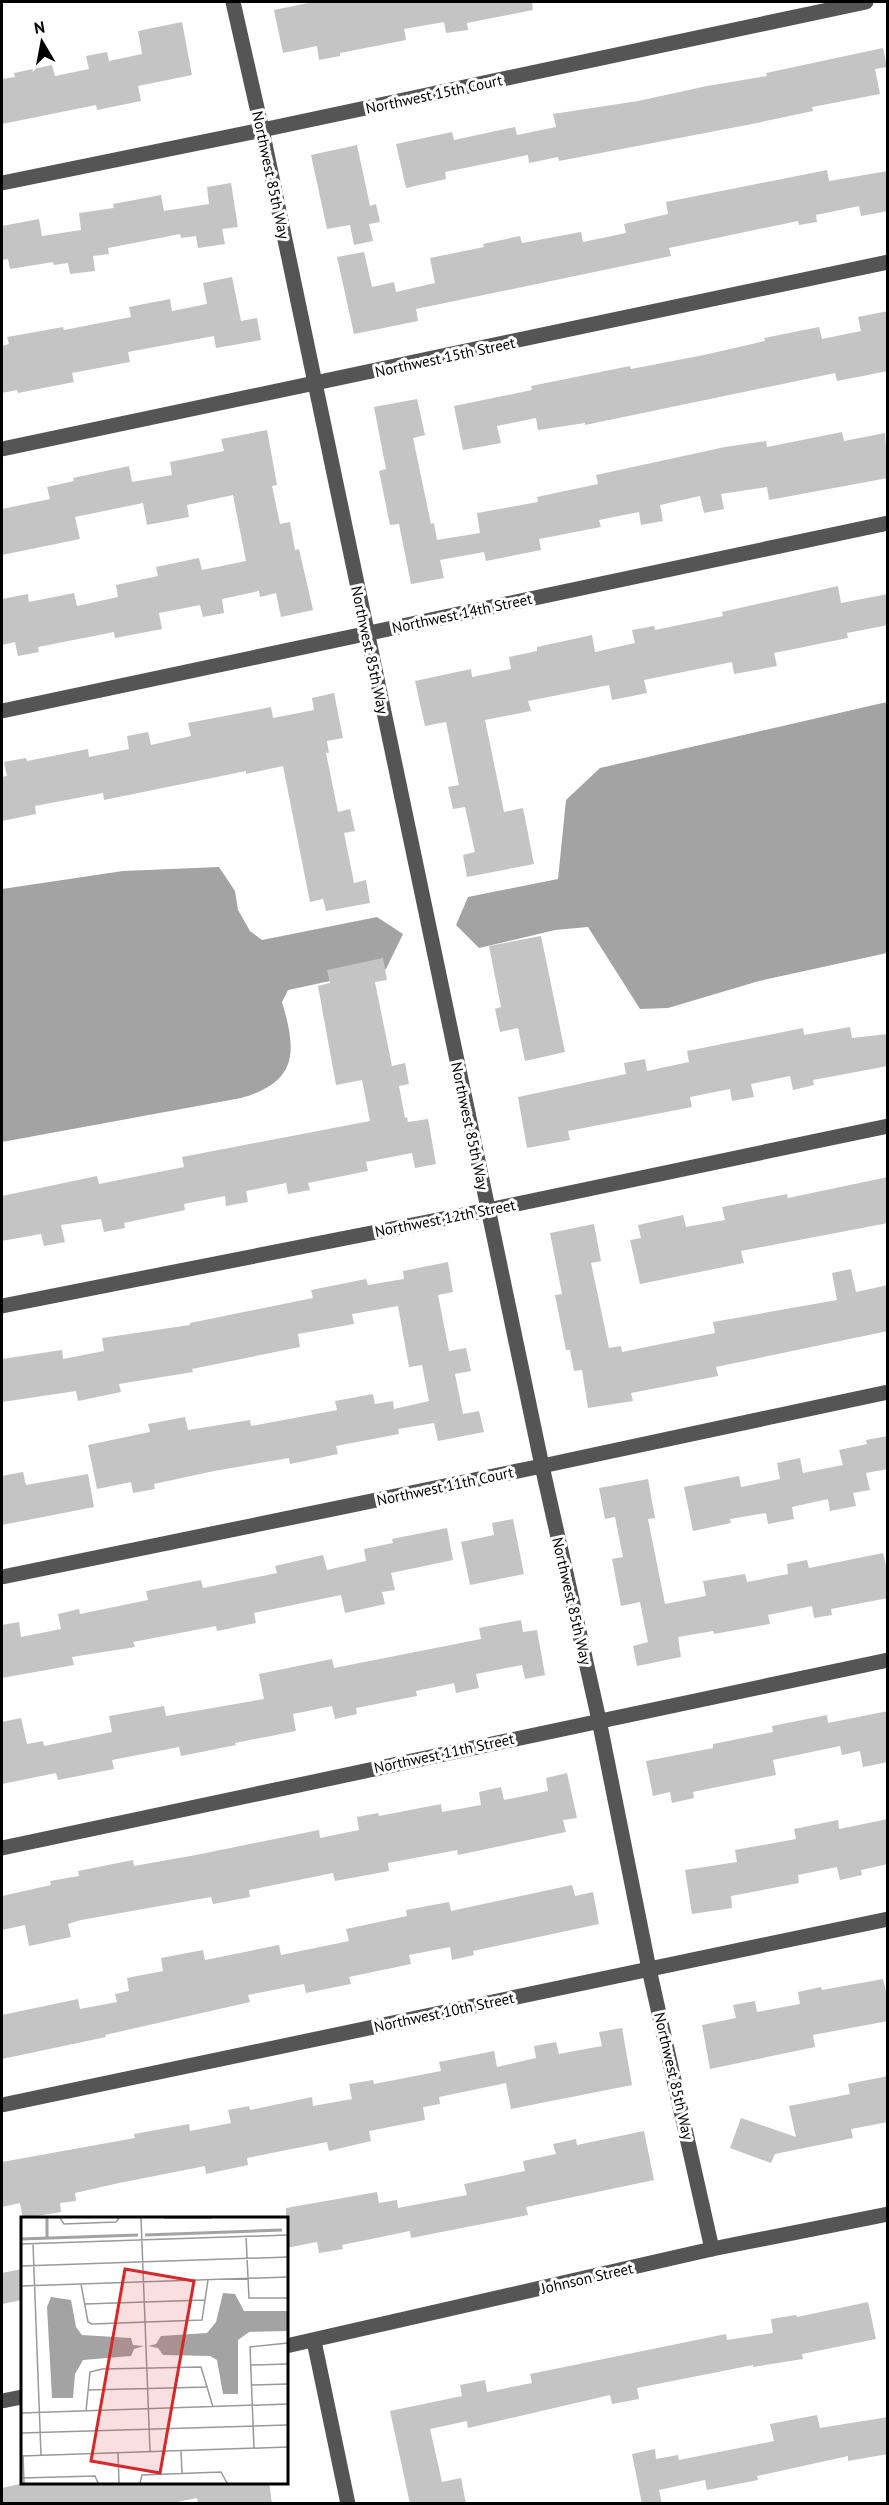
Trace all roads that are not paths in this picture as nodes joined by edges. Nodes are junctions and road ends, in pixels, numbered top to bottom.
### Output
1 (233, 2) edge
2 (866, 2) edge
3 (262, 130) junction
4 (2, 183) edge
5 (888, 262) edge
6 (314, 385) junction
7 (2, 449) edge
8 (888, 523) edge
9 (366, 633) junction
10 (2, 711) edge
11 (888, 1126) edge
12 (488, 1209) junction
13 (2, 1306) edge
14 (888, 1392) edge
15 (542, 1466) junction
16 (2, 1577) edge
17 (888, 1659) edge
18 (598, 1720) junction
19 (2, 1848) edge
20 (888, 1919) edge
21 (650, 1969) junction
22 (2, 2106) edge
23 (888, 2214) edge
24 (712, 2249) junction
25 (314, 2341) junction
26 (288, 2346) edge
27 (21, 2397) edge
28 (2, 2401) edge
29 (348, 2504) edge

1 - 3 street, Northwest 85th Way
2 - 3 street, Northwest 15th Court
3 - 4 street, Northwest 15th Court
3 - 6 street, Northwest 85th Way
5 - 6 street, Northwest 15th Street
6 - 7 street, Northwest 15th Street
6 - 9 street, Northwest 85th Way
8 - 9 street, Northwest 14th Street
9 - 10 street, Northwest 14th Street
9 - 12 street, Northwest 85th Way
11 - 12 street, Northwest 12th Street
12 - 13 street, Northwest 12th Street
12 - 15 street, Northwest 85th Way
14 - 15 street, Northwest 11th Court
15 - 16 street, Northwest 11th Court
15 - 18 street, Northwest 85th Way
17 - 18 street, Northwest 11th Street
18 - 19 street, Northwest 11th Street
18 - 21 street, Northwest 85th Way
20 - 21 street, Northwest 10th Street
21 - 22 street, Northwest 10th Street
21 - 24 street, Northwest 85th Way
23 - 24 street, Johnson Street
24 - 25 street, Johnson Street
25 - 26 street, Johnson Street
25 - 29 street
27 - 28 street

